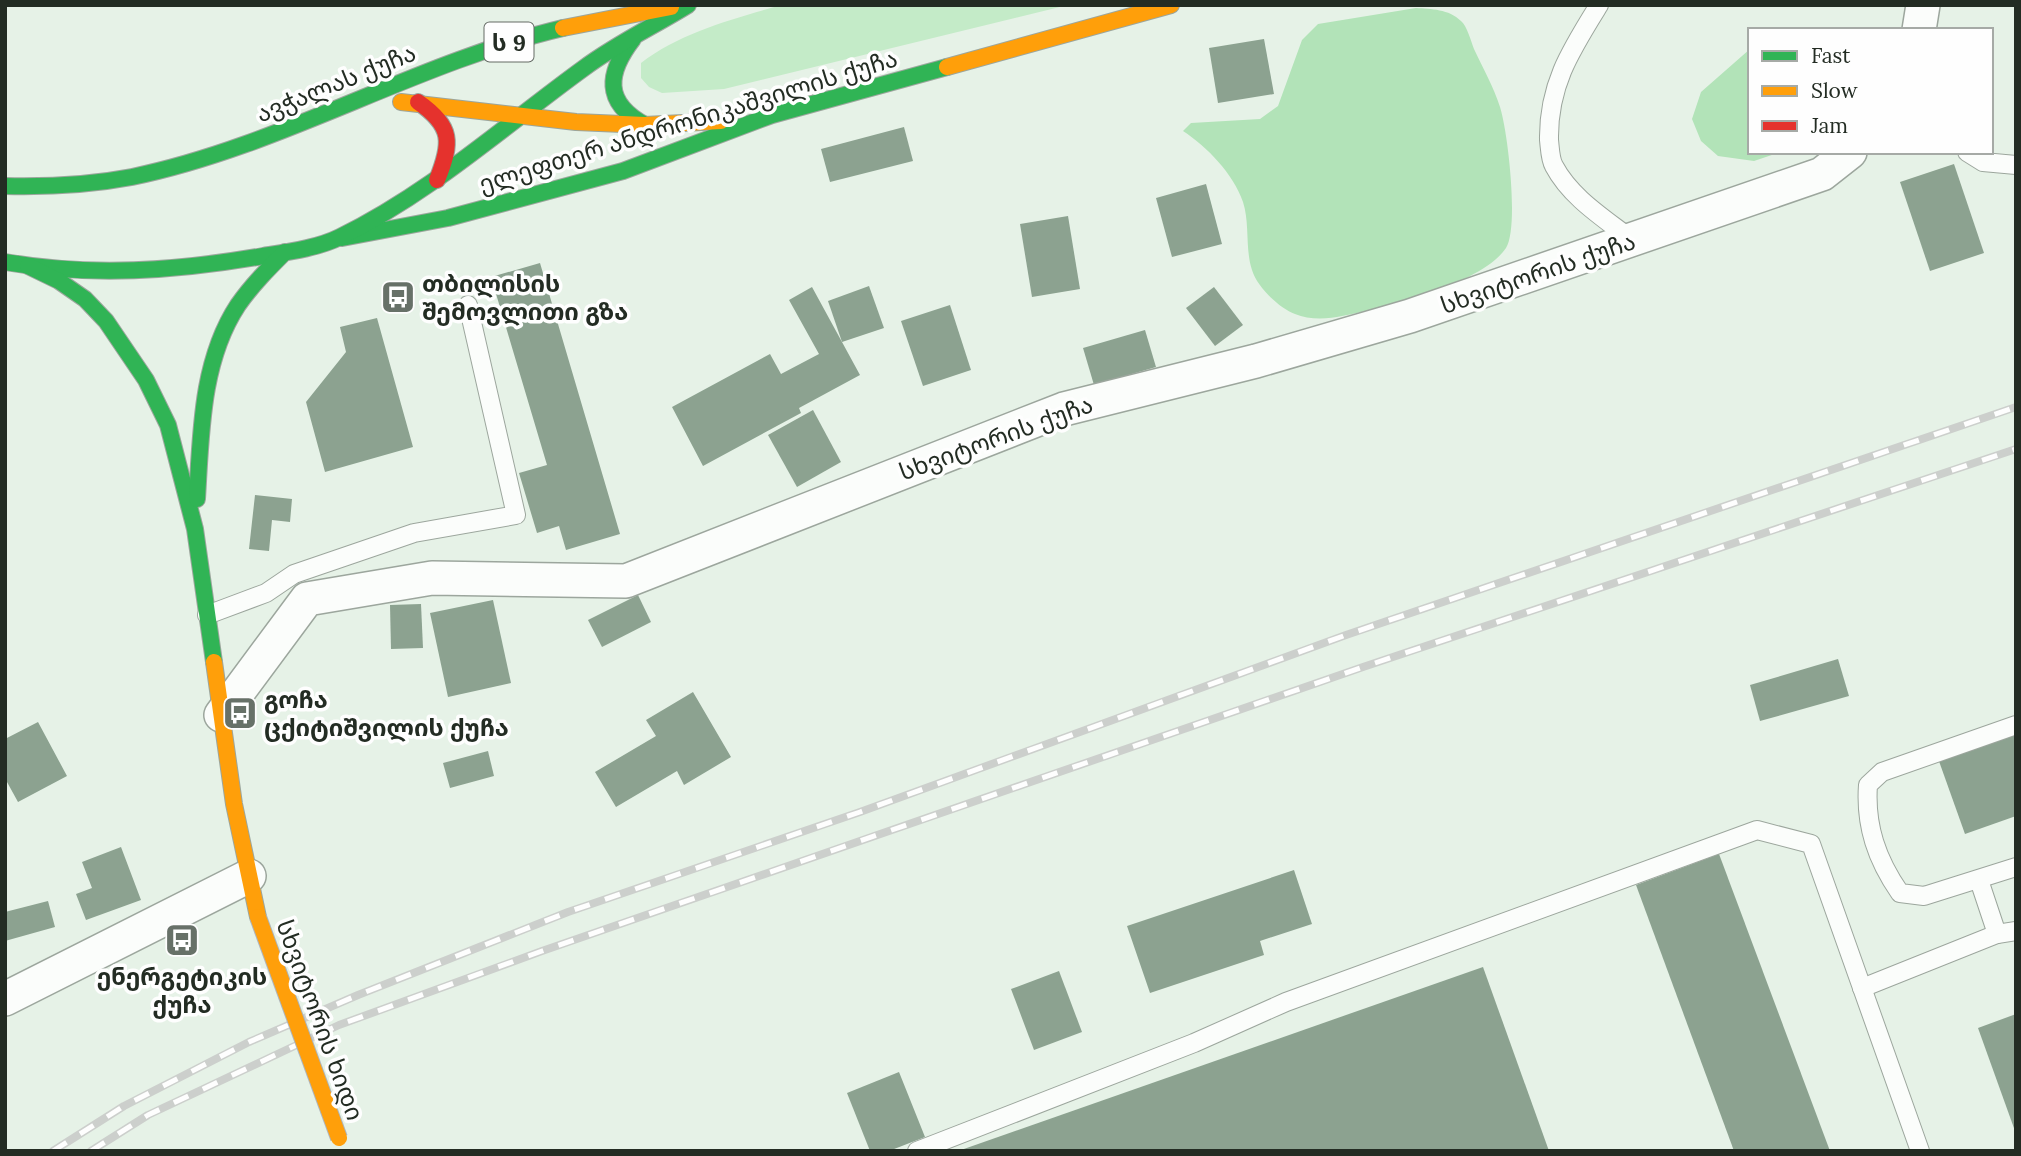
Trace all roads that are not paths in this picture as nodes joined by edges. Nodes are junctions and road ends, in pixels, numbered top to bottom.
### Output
1 (681, 5) edge
2 (688, 5) edge
3 (1171, 5) edge
4 (1599, 5) edge
5 (1923, 5) edge
6 (1919, 28) edge
7 (633, 39) junction
8 (418, 102) junction
9 (345, 107) junction
10 (772, 114) junction
11 (518, 116) junction
12 (645, 125) junction
13 (1847, 154) edge
14 (1971, 154) edge
15 (2013, 163) edge
16 (437, 180) junction
17 (5, 186) edge
18 (338, 238) junction
19 (1632, 240) junction
20 (285, 252) junction
21 (5, 262) edge
22 (28, 266) junction
23 (468, 305) dead end
24 (195, 529) junction
25 (207, 615) junction
26 (221, 715) junction
27 (2016, 725) edge
28 (2016, 867) edge
29 (248, 876) junction
30 (1979, 880) junction
31 (2016, 931) edge
32 (1997, 934) junction
33 (1862, 988) junction
34 (5, 999) edge
35 (341, 1144) edge
36 (917, 1151) edge
37 (1920, 1151) edge

1 - 9 main road, ავჭალას ქუჩა / ს 9
2 - 7 main road, ს 9
3 - 10 main road, ელეფთერ ანდრონიკაშვილის ქუჩა
4 - 19 lane
5 - 6 street
7 - 11 main road, ს 9
7 - 12 main road
8 - 9 main road
8 - 11 main road
8 - 16 main road
9 - 17 main road, ავჭალას ქუჩა / ს 9
10 - 12 main road
10 - 18 main road, ელეფთერ ანდრონიკაშვილის ქუჩა
11 - 12 main road
11 - 16 main road, ს 9
13 - 19 street, სხვიტორის ქუჩა
14 - 15 lane
16 - 18 main road, ს 9
18 - 20 main road, ს 9
19 - 26 street, სხვიტორის ქუჩა
20 - 22 main road, ს 9
20 - 24 main road
21 - 22 main road, ს 9
22 - 24 main road
23 - 25 lane
24 - 25 main road
25 - 26 main road
26 - 29 main road
27 - 30 lane
28 - 30 lane
29 - 34 street
29 - 35 main road, სხვიტორის ხიდი, bridge
30 - 32 lane
31 - 32 lane
32 - 33 lane
33 - 36 lane
33 - 37 lane

